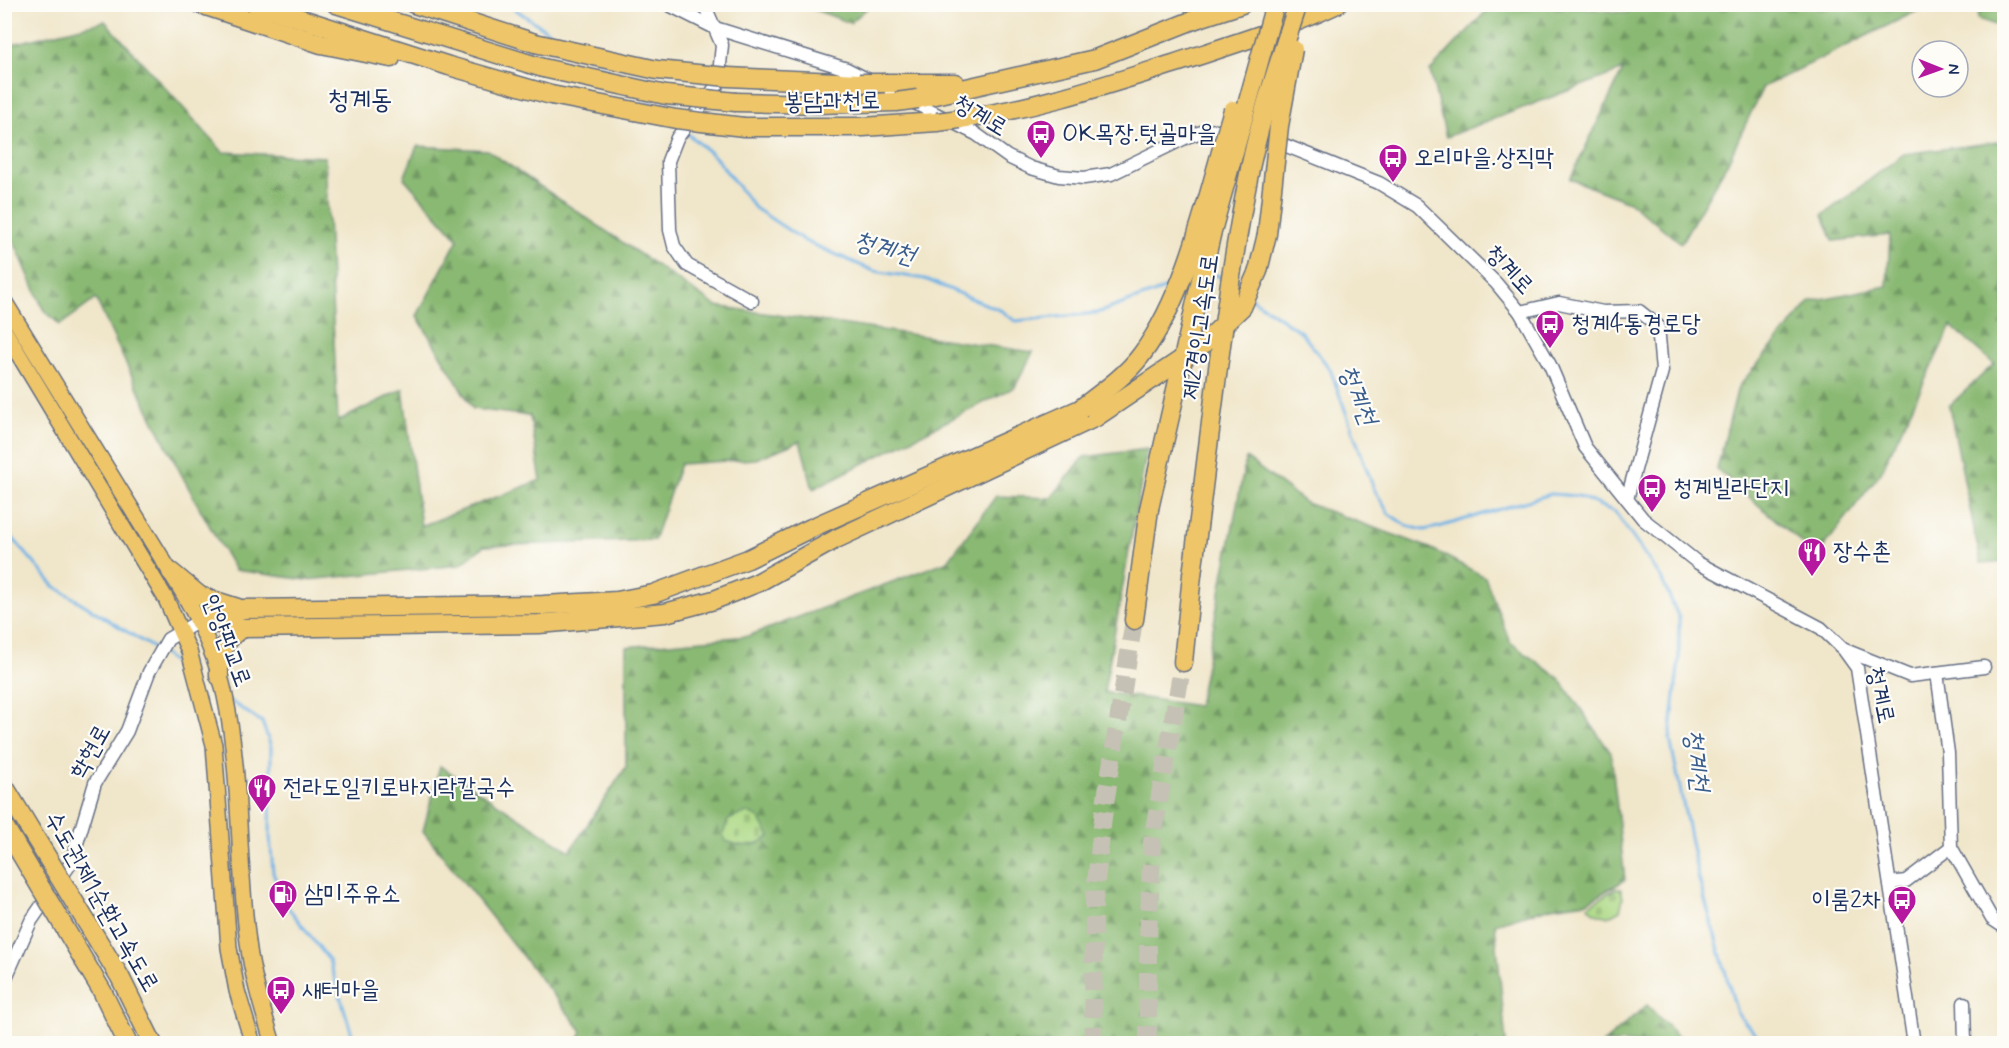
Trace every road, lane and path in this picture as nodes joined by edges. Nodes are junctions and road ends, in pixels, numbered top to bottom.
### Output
1 (200, 4) edge
2 (255, 4) edge
3 (336, 4) edge
4 (414, 4) edge
5 (667, 4) edge
6 (704, 4) edge
7 (713, 4) edge
8 (1221, 4) edge
9 (1242, 4) edge
10 (1265, 4) edge
11 (1275, 4) edge
12 (1298, 4) edge
13 (1305, 4) edge
14 (1314, 4) edge
15 (1337, 4) edge
16 (1196, 19) junction
17 (714, 28) junction
18 (1212, 51) junction
19 (449, 66) junction
20 (723, 81) junction
21 (993, 84) junction
22 (4, 301) edge
23 (752, 301) dead end
24 (1520, 312) junction
25 (4, 330) edge
26 (1088, 413) junction
27 (1627, 499) junction
28 (171, 572) junction
29 (243, 609) junction
30 (1134, 620) tunnel mouth
31 (199, 621) junction
32 (244, 628) junction
33 (181, 630) junction
34 (1844, 650) junction
35 (1184, 662) tunnel mouth
36 (1984, 667) dead end
37 (1937, 673) junction
38 (220, 681) junction
39 (4, 786) edge
40 (4, 826) edge
41 (1951, 847) junction
42 (1890, 883) junction
43 (2004, 927) edge
44 (4, 982) edge
45 (1964, 1003) dead end
46 (128, 1044) edge
47 (153, 1044) edge
48 (253, 1044) edge
49 (273, 1044) edge
50 (1914, 1044) edge
51 (1965, 1044) edge

1 - 19 highway, 봉담과천로
2 - 19 highway, 봉담과천로
3 - 21 highway, 봉담과천로, bridge
4 - 20 highway, 봉담과천로, bridge
5 - 17 street, 청계로
6 - 17 street
7 - 17 street
8 - 16 highway, 봉담과천로
9 - 16 highway, 봉담과천로
10 - 26 highway, bridge
11 - 30 highway, 제2경인고속도로, bridge
12 - 35 highway, 제2경인고속도로, bridge
13 - 26 highway, bridge
14 - 18 highway, 봉담과천로
15 - 18 highway, 봉담과천로
16 - 21 highway, 봉담과천로
17 - 20 street
17 - 24 street, 청계로
18 - 19 highway, 봉담과천로, bridge
20 - 21 highway, 봉담과천로, bridge
20 - 23 street, bridge
22 - 28 main road, 안양판교로
24 - 27 street, 청계로
24 - 27 street
25 - 33 main road, 안양판교로
26 - 29 highway
26 - 32 highway
27 - 34 street, 청계로
28 - 29 highway
28 - 31 main road, 안양판교로
29 - 31 highway
31 - 32 highway
31 - 33 street, 학현로
31 - 38 main road, 안양판교로
32 - 38 highway
33 - 44 street, 학현로
33 - 48 main road, 안양판교로
34 - 37 street
34 - 42 street, 청계로
36 - 37 street
37 - 41 street
38 - 49 main road, 안양판교로
39 - 47 highway, 수도권제1순환고속도로, bridge
40 - 46 highway, 수도권제1순환고속도로, bridge
41 - 42 street
41 - 43 street
42 - 50 street, 청계로
45 - 51 street

